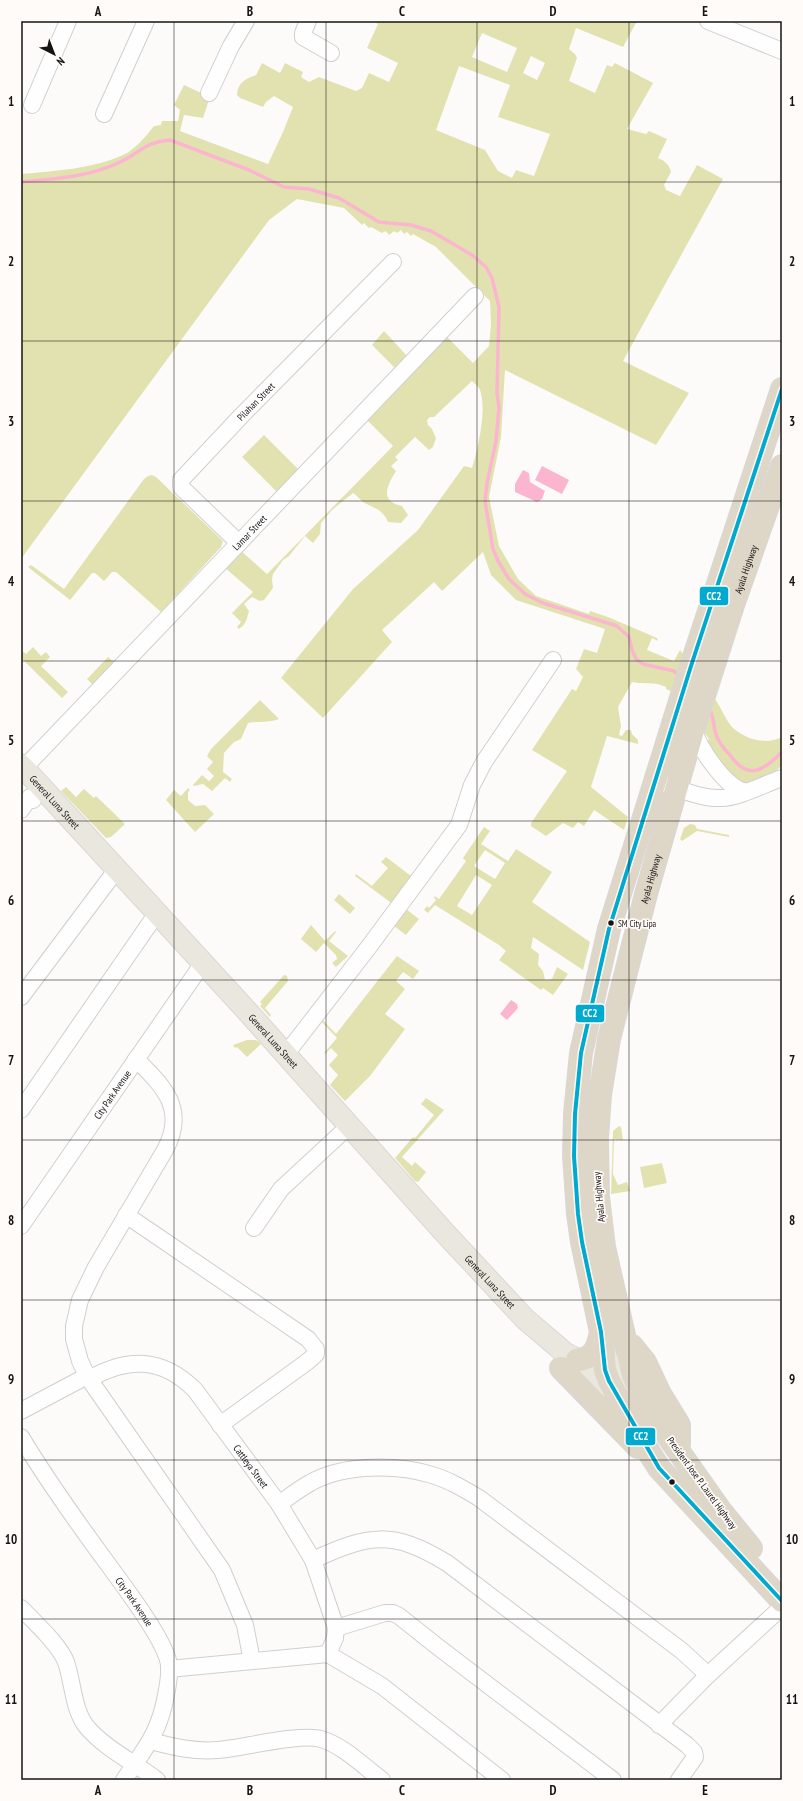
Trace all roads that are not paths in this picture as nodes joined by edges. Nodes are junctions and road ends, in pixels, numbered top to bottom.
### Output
1 (68, 21) edge
2 (146, 21) edge
3 (246, 21) edge
4 (308, 21) edge
5 (708, 21) edge
6 (782, 51) edge
7 (331, 53) dead end
8 (209, 93) dead end
9 (32, 105) dead end
10 (104, 114) dead end
11 (393, 262) dead end
12 (475, 296) dead end
13 (782, 391) edge
14 (782, 466) edge
15 (239, 543) junction
16 (553, 660) dead end
17 (694, 728) junction
18 (23, 767) edge
19 (782, 772) edge
20 (775, 781) edge
21 (656, 782) junction
22 (677, 788) junction
23 (744, 792) junction
24 (117, 869) junction
25 (157, 913) junction
26 (203, 963) junction
27 (21, 997) edge
28 (286, 1054) junction
29 (136, 1059) junction
30 (21, 1110) edge
31 (349, 1126) junction
32 (126, 1215) junction
33 (21, 1226) edge
34 (254, 1228) dead end
35 (601, 1332) junction
36 (624, 1333) junction
37 (569, 1364) junction
38 (604, 1365) junction
39 (633, 1373) junction
40 (88, 1378) junction
41 (612, 1386) junction
42 (21, 1411) edge
43 (658, 1422) junction
44 (220, 1425) junction
45 (639, 1436) junction
46 (21, 1437) edge
47 (682, 1457) junction
48 (654, 1460) junction
49 (279, 1504) junction
50 (313, 1560) junction
51 (782, 1583) edge
52 (782, 1602) edge
53 (782, 1607) edge
54 (21, 1608) edge
55 (336, 1628) junction
56 (328, 1654) junction
57 (252, 1661) junction
58 (169, 1669) junction
59 (708, 1675) junction
60 (659, 1725) junction
61 (151, 1741) junction
62 (134, 1764) junction
63 (124, 1780) edge
64 (157, 1780) edge
65 (382, 1780) edge
66 (502, 1780) edge
67 (613, 1780) edge
68 (679, 1780) edge

1 - 9 street
2 - 10 street
3 - 8 street
4 - 7 street
5 - 6 street
11 - 15 street, Pilahan Street
12 - 15 street, Lamar Street
13 - 21 highway
14 - 17 highway, Ayala Highway
15 - 18 street, Lamar Street
16 - 28 street
17 - 22 highway, Ayala Highway
17 - 23 street
18 - 24 main road, General Luna Street
19 - 20 street
20 - 23 street
21 - 22 street
21 - 35 highway
22 - 23 street
22 - 36 highway, Ayala Highway
24 - 25 main road, General Luna Street
24 - 27 street
25 - 26 main road, General Luna Street
25 - 30 street
26 - 28 main road, General Luna Street
26 - 29 street, City Park Avenue
28 - 31 main road, General Luna Street
29 - 32 street
29 - 33 street, City Park Avenue
31 - 34 street
31 - 37 main road, General Luna Street
32 - 40 street
32 - 44 street
35 - 37 highway
35 - 38 highway, President Jose P. Laurel Highway
36 - 39 highway, Ayala Highway
36 - 47 highway
37 - 38 main road
37 - 41 main road, General Luna Street
37 - 48 highway
38 - 39 main road
38 - 41 highway, President Jose P. Laurel Highway
39 - 41 main road
39 - 43 highway, President Jose P. Laurel Highway
40 - 42 street, Cattleya Street
40 - 44 street, Cattleya Street
40 - 57 street
41 - 45 highway, President Jose P. Laurel Highway
43 - 45 highway
43 - 47 highway, President Jose P. Laurel Highway
44 - 49 street, Cattleya Street
45 - 48 highway, President Jose P. Laurel Highway
46 - 58 street, City Park Avenue
47 - 51 highway, President Jose P. Laurel Highway
48 - 52 highway, President Jose P. Laurel Highway
49 - 50 street, Cattleya Street
49 - 59 street
50 - 55 street, Cattleya Street
50 - 60 street
53 - 59 street
54 - 62 street
55 - 56 street
55 - 67 street
56 - 57 street
56 - 66 street
57 - 58 street
58 - 61 street, City Park Avenue
59 - 60 street
60 - 68 street
61 - 62 street, City Park Avenue
61 - 65 street
62 - 63 street, City Park Avenue
62 - 64 street

